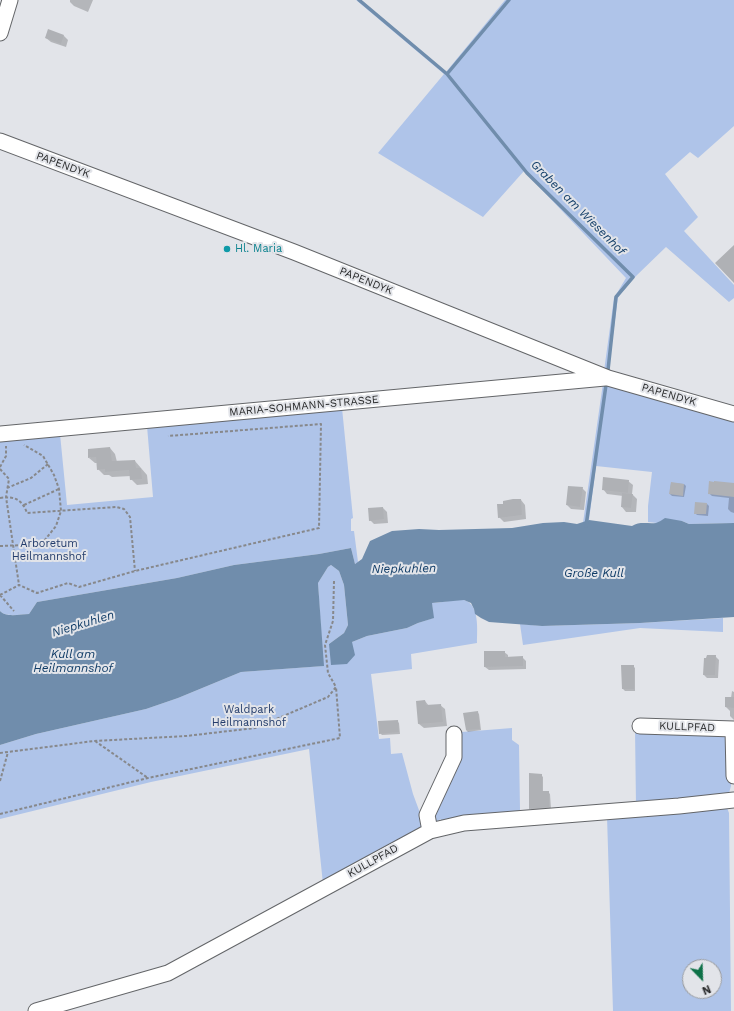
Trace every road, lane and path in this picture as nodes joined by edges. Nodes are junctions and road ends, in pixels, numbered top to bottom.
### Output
1 (10, 0) edge
2 (0, 33) edge
3 (0, 141) edge
4 (608, 378) junction
5 (734, 414) edge
6 (0, 434) edge
7 (168, 436) dead end
8 (12, 445) dead end
9 (23, 445) dead end
10 (48, 464) junction
11 (0, 468) edge
12 (7, 488) junction
13 (59, 489) junction
14 (6, 497) junction
15 (0, 498) edge
16 (24, 505) junction
17 (61, 512) junction
18 (12, 545) junction
19 (0, 546) edge
20 (135, 571) junction
21 (334, 581) dead end
22 (19, 585) junction
23 (0, 595) edge
24 (14, 611) dead end
25 (336, 687) junction
26 (640, 726) dead end
27 (734, 729) edge
28 (454, 734) dead end
29 (94, 741) junction
30 (8, 752) junction
31 (0, 753) edge
32 (734, 776) edge
33 (148, 778) junction
34 (0, 780) edge
35 (734, 800) edge
36 (0, 814) edge
37 (430, 831) junction
38 (36, 1011) edge

1 - 2 street
3 - 4 street, PAPENDYK
4 - 5 street, PAPENDYK
4 - 6 street, MARIA-SOHMANN-STRASSE
7 - 20 path
8 - 11 path
9 - 10 path
10 - 12 path
10 - 13 path
11 - 12 path
12 - 14 path
13 - 16 path
13 - 17 path
14 - 15 path
14 - 16 path
14 - 18 path
16 - 17 path
17 - 18 path
17 - 20 path
18 - 19 path
18 - 22 path
20 - 22 path
21 - 25 path
22 - 23 path
23 - 24 path
25 - 29 path
25 - 33 path
26 - 27 street, KULLPFAD
27 - 32 street, KULLPFAD
28 - 37 street
29 - 30 path
29 - 33 path
30 - 31 path
30 - 34 path
33 - 36 path
35 - 37 street, KULLPFAD
37 - 38 street, KULLPFAD

